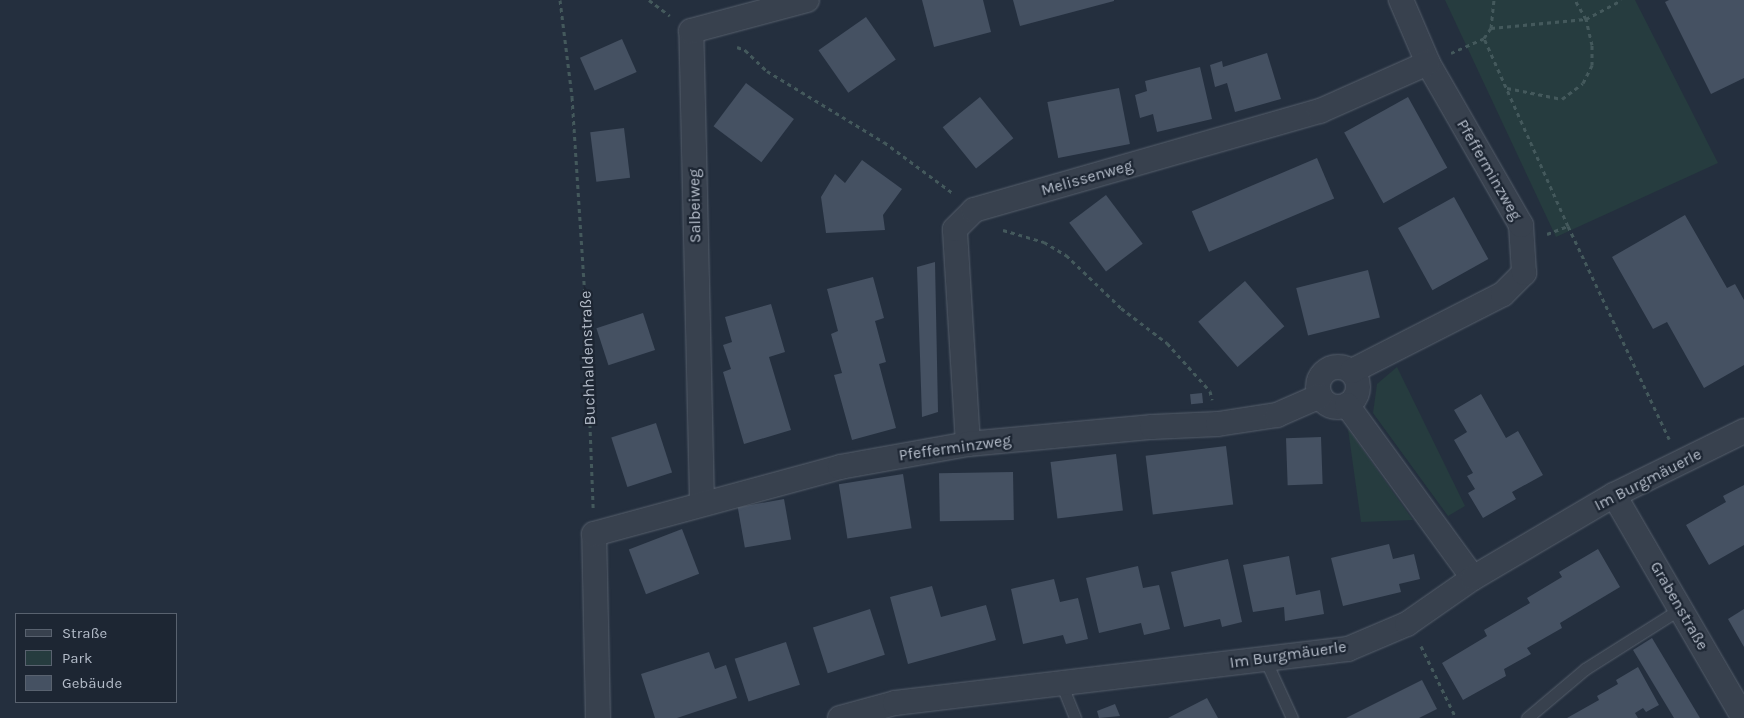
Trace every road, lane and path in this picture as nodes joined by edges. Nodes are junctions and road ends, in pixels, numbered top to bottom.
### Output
1 (560, 0) edge
2 (807, 0) edge
3 (1401, 0) edge
4 (1494, 0) edge
5 (1575, 0) edge
6 (1622, 0) edge
7 (1586, 19) junction
8 (1491, 28) junction
9 (1484, 38) junction
10 (736, 46) dead end
11 (1428, 63) junction
12 (1507, 88) junction
13 (974, 210) junction
14 (1568, 226) junction
15 (1522, 243) junction
16 (1352, 371) junction
17 (1210, 391) dead end
18 (1320, 396) junction
19 (1347, 405) junction
20 (1744, 431) edge
21 (968, 444) junction
22 (1680, 462) junction
23 (1614, 495) junction
24 (702, 502) junction
25 (594, 534) junction
26 (1472, 578) junction
27 (1680, 609) junction
28 (1407, 624) junction
29 (1265, 659) junction
30 (1061, 683) junction
31 (898, 711) edge
32 (598, 718) edge
33 (840, 718) edge
34 (1075, 718) edge
35 (1292, 718) edge
36 (1456, 718) edge
37 (1527, 718) edge
38 (1744, 718) edge

1 - 25 path, Buchhaldenstraße
2 - 24 street, Salbeiweg
3 - 11 street, Pfefferminzweg
4 - 8 path
5 - 7 path
6 - 7 path
7 - 8 path
7 - 12 path
8 - 9 path
9 - 11 path
9 - 12 path
10 - 13 path
11 - 13 street, Melissenweg
11 - 15 street, Pfefferminzweg
12 - 14 path
13 - 17 path
13 - 21 street, Melissenweg
14 - 15 path
14 - 22 path
15 - 16 street, Pfefferminzweg
16 - 18 street
16 - 19 street
18 - 19 street
18 - 21 street, Pfefferminzweg
19 - 26 street
20 - 22 street, Im Burgmäuerle
21 - 24 street, Pfefferminzweg
22 - 23 street, Im Burgmäuerle
23 - 26 street, Im Burgmäuerle
23 - 27 street, Grabenstraße
24 - 25 street, Pfefferminzweg
25 - 32 street
26 - 28 street, Im Burgmäuerle
27 - 37 lane
27 - 38 street, Grabenstraße
28 - 29 street, Im Burgmäuerle
28 - 36 path
29 - 30 street, Im Burgmäuerle
29 - 35 lane
30 - 31 street, Im Burgmäuerle
30 - 34 lane
31 - 33 street, Im Burgmäuerle

